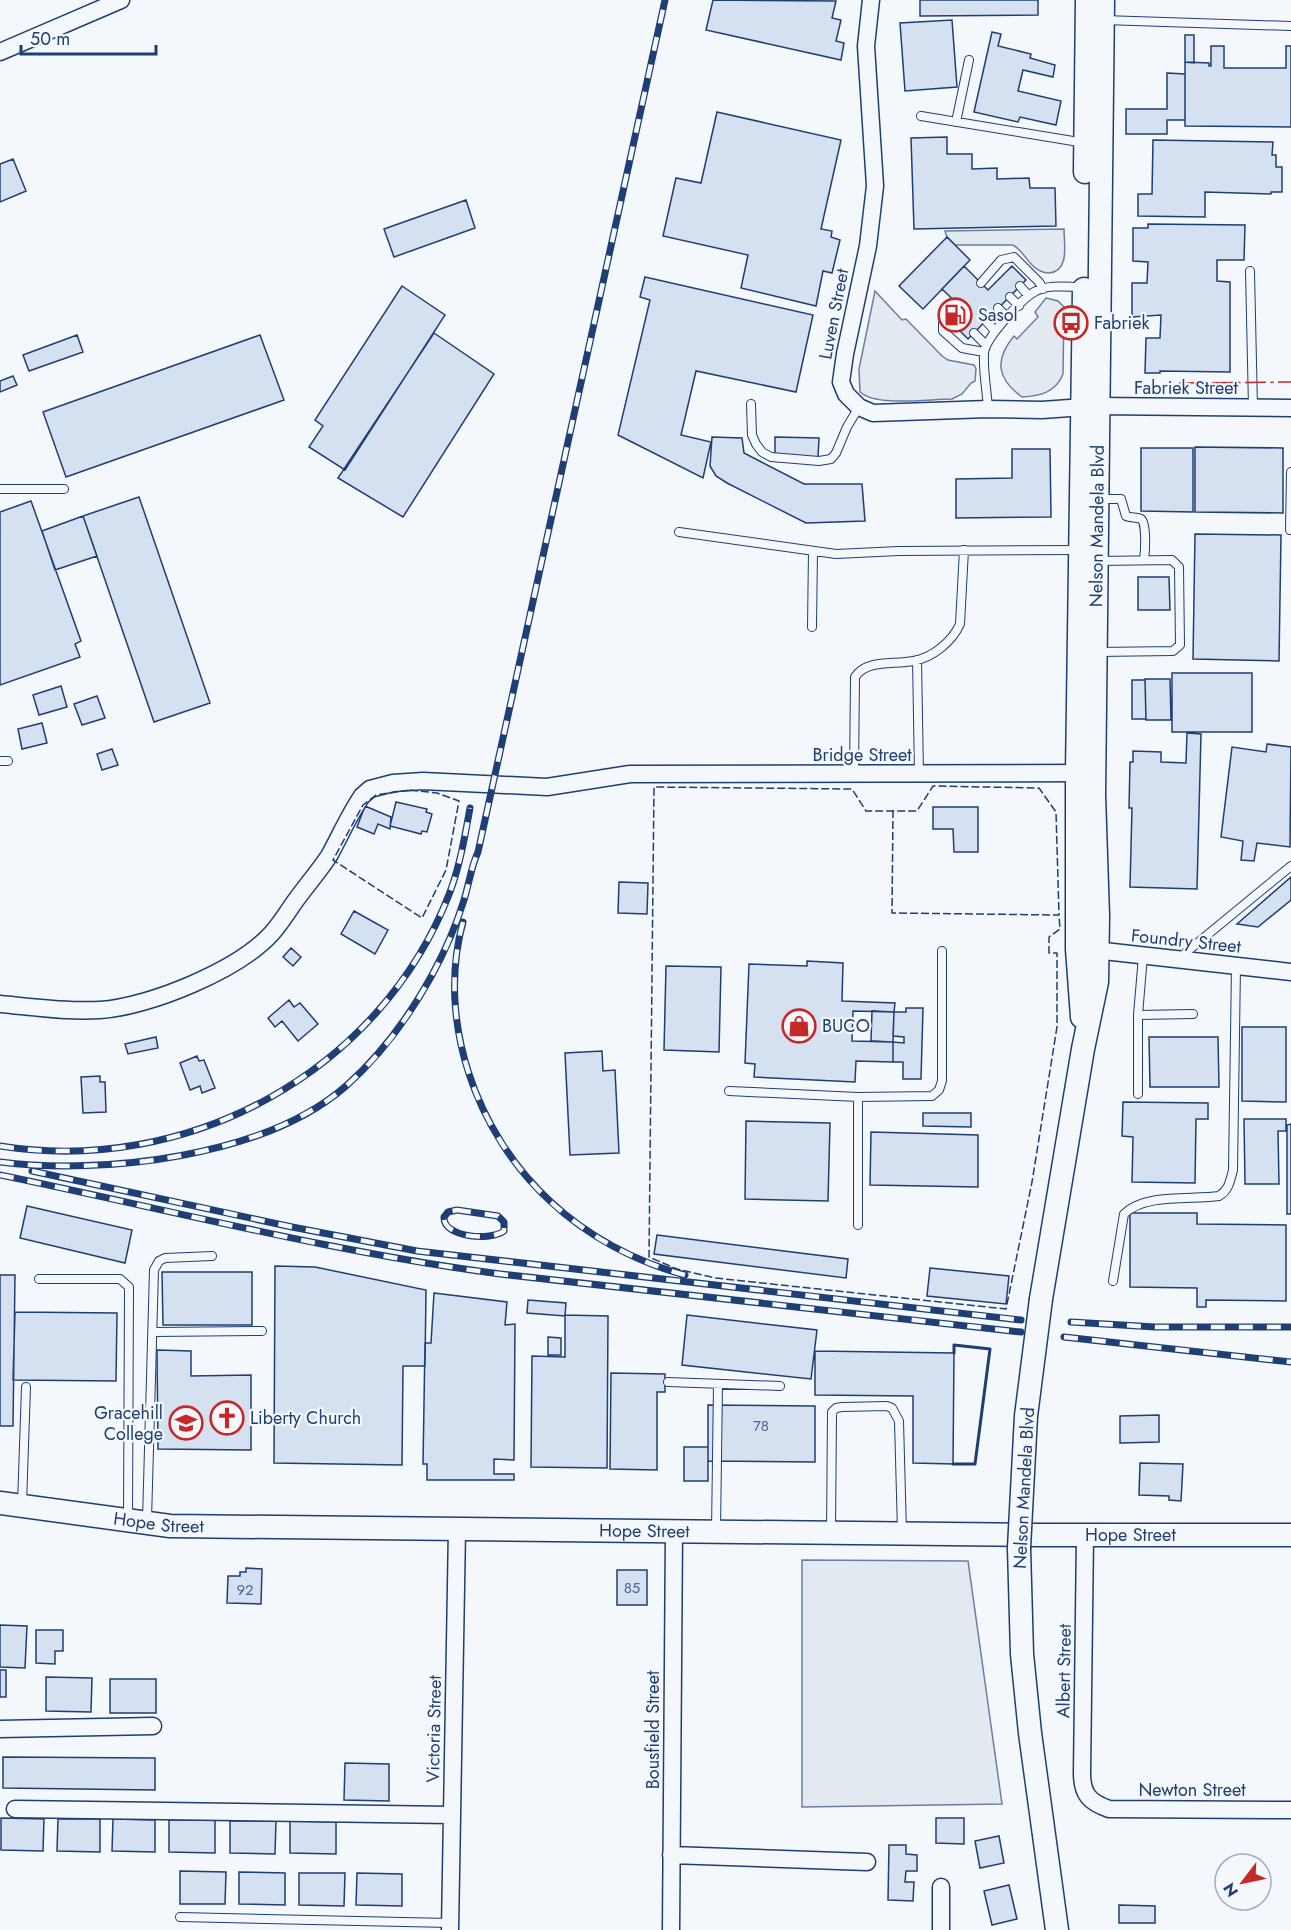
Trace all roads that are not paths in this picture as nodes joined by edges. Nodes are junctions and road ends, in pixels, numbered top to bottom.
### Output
1 (121, 0) edge
2 (872, 0) edge
3 (1087, 0) edge
4 (1103, 10) edge
5 (1291, 26) edge
6 (0, 52) edge
7 (969, 60) dead end
8 (921, 116) dead end
9 (956, 122) junction
10 (1085, 143) junction
11 (998, 264) junction
12 (1250, 271) dead end
13 (1006, 272) dead end
14 (988, 275) junction
15 (981, 283) dead end
16 (996, 283) dead end
17 (1020, 286) dead end
18 (1084, 287) junction
19 (1043, 289) junction
20 (1028, 296) junction
21 (1010, 297) dead end
22 (1019, 306) junction
23 (998, 308) dead end
24 (957, 312) dead end
25 (1008, 318) junction
26 (986, 321) dead end
27 (995, 331) junction
28 (974, 333) dead end
29 (985, 348) junction
30 (751, 404) dead end
31 (859, 407) junction
32 (1090, 407) junction
33 (1252, 408) junction
34 (1291, 408) edge
35 (988, 409) junction
36 (1291, 472) edge
37 (0, 489) edge
38 (64, 489) dead end
39 (1097, 498) junction
40 (1290, 530) edge
41 (679, 532) dead end
42 (964, 550) junction
43 (813, 551) junction
44 (1089, 555) junction
45 (1144, 560) junction
46 (812, 627) dead end
47 (1096, 652) junction
48 (917, 660) junction
49 (1086, 773) junction
50 (854, 774) junction
51 (919, 775) junction
52 (1291, 866) edge
53 (1087, 949) junction
54 (942, 951) dead end
55 (1143, 956) junction
56 (1178, 960) junction
57 (1236, 966) junction
58 (1291, 972) edge
59 (0, 1004) edge
60 (1193, 1014) dead end
61 (1138, 1015) junction
62 (729, 1091) dead end
63 (1138, 1094) dead end
64 (858, 1097) junction
65 (858, 1225) dead end
66 (212, 1257) dead end
67 (39, 1279) dead end
68 (1113, 1281) dead end
69 (262, 1331) dead end
70 (153, 1332) junction
71 (668, 1382) dead end
72 (718, 1384) junction
73 (780, 1386) dead end
74 (26, 1387) dead end
75 (11, 1504) edge
76 (137, 1523) junction
77 (457, 1529) junction
78 (674, 1531) junction
79 (717, 1532) junction
80 (831, 1533) junction
81 (902, 1534) junction
82 (1291, 1535) edge
83 (1085, 1536) junction
84 (153, 1726) dead end
85 (0, 1729) edge
86 (1095, 1804) joint
87 (15, 1809) dead end
88 (1291, 1810) edge
89 (452, 1815) junction
90 (671, 1855) junction
91 (867, 1862) dead end
92 (941, 1887) dead end
93 (180, 1917) dead end
94 (1056, 1919) edge
95 (450, 1926) edge
96 (671, 1930) edge
97 (941, 1930) edge

1 - 6 street
2 - 31 street, Luven Street
3 - 10 street, Nelson Mandela Blvd
4 - 5 lane
4 - 32 street, Nelson Mandela Blvd
7 - 9 lane
8 - 9 lane
9 - 10 lane
10 - 18 street, Nelson Mandela Blvd
11 - 13 lane
11 - 14 lane
11 - 19 lane
12 - 33 lane
14 - 15 lane
14 - 16 lane
17 - 20 lane
18 - 19 lane
18 - 32 street, Nelson Mandela Blvd
19 - 20 lane
20 - 22 lane
21 - 22 lane
22 - 25 lane
23 - 25 lane
24 - 29 lane
25 - 27 lane
26 - 27 lane
27 - 29 lane
28 - 29 lane
29 - 35 lane
30 - 31 lane
31 - 35 street
32 - 33 street, Fabriek Street
32 - 35 street
32 - 39 street, Nelson Mandela Blvd
32 - 44 street, Nelson Mandela Blvd
33 - 34 street, Fabriek Street
36 - 40 lane
37 - 38 lane
39 - 44 street, Nelson Mandela Blvd
39 - 45 lane
41 - 43 lane
42 - 43 lane
42 - 44 lane
42 - 48 lane
43 - 46 lane
44 - 45 lane
44 - 47 street, Nelson Mandela Blvd
44 - 49 street, Nelson Mandela Blvd
45 - 47 lane
47 - 49 street, Nelson Mandela Blvd
48 - 50 lane
48 - 51 lane
49 - 51 street, Bridge Street
49 - 53 street, Nelson Mandela Blvd
50 - 51 street, Bridge Street
50 - 59 street, Bridge Street
52 - 56 lane
53 - 55 street, Foundry Street
53 - 94 street, Nelson Mandela Blvd, bridge
54 - 64 lane
55 - 56 street, Foundry Street
55 - 61 lane
56 - 57 street, Foundry Street
57 - 58 street, Foundry Street
57 - 68 lane
60 - 61 lane
61 - 63 lane
62 - 64 lane
64 - 65 lane
66 - 70 lane
67 - 76 lane
69 - 70 lane
70 - 76 lane
71 - 72 lane
72 - 73 lane
72 - 79 lane
74 - 75 lane
75 - 76 street, Hope Street
76 - 77 street, Hope Street
77 - 78 street, Hope Street
77 - 89 street, Victoria Street
78 - 79 street, Hope Street
78 - 90 street, Bousfield Street
79 - 80 street, Hope Street
80 - 81 street, Hope Street
80 - 81 lane
81 - 83 street, Hope Street
82 - 83 street, Hope Street
83 - 86 street, Albert Street
84 - 85 street
86 - 88 street, Newton Street
87 - 89 street
89 - 95 street, Victoria Street
90 - 91 street
90 - 96 street, Bousfield Street
92 - 97 street
93 - 95 lane

